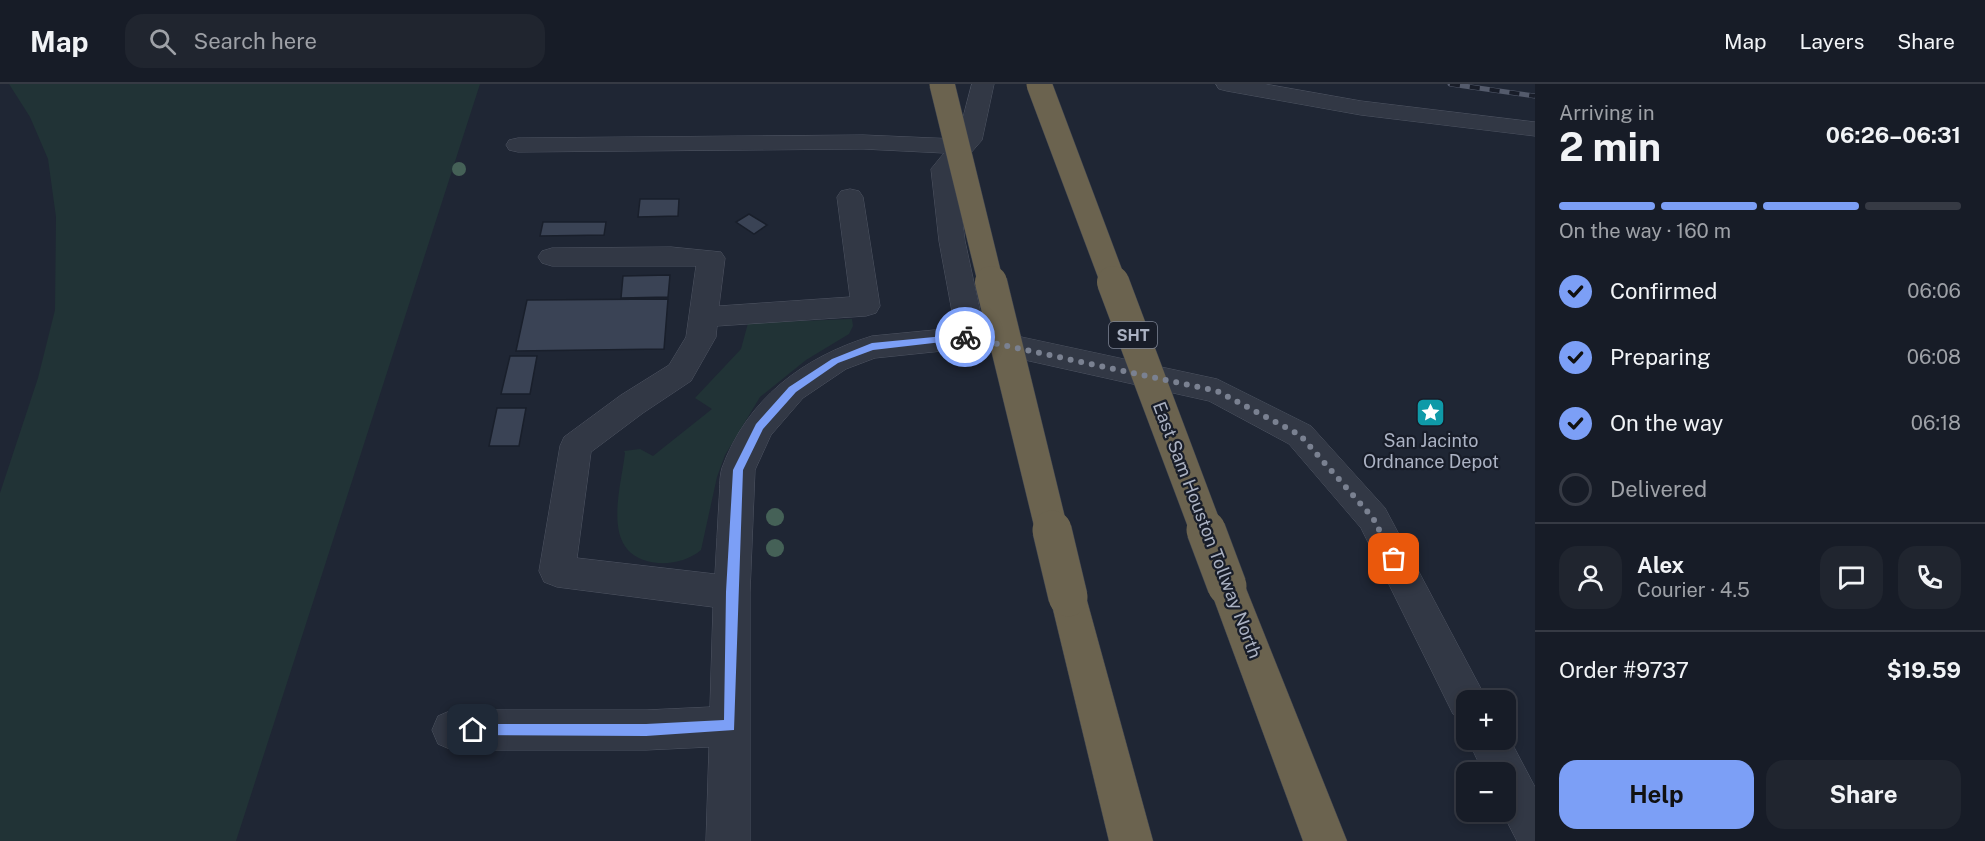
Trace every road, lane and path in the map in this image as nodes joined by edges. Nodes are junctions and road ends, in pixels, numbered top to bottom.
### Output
1 (942, 84) edge
2 (983, 84) edge
3 (1039, 84) edge
4 (1227, 84) edge
5 (1535, 129) edge
6 (518, 145) dead end
7 (963, 147) junction
8 (850, 197) dead end
9 (552, 257) dead end
10 (866, 306) junction
11 (703, 317) junction
12 (970, 337) junction
13 (872, 347) junction
14 (732, 592) junction
15 (1462, 690) edge
16 (730, 726) junction
17 (452, 730) dead end
18 (1516, 795) edge
19 (1535, 831) edge
20 (728, 841) edge
21 (1131, 841) edge
22 (1324, 841) edge

1 - 21 highway, bridge
2 - 7 lane
3 - 22 highway, East Sam Houston Tollway North / SHT, bridge
4 - 5 lane
6 - 7 lane
7 - 12 lane
8 - 10 lane
9 - 11 lane
10 - 11 lane
10 - 13 lane
11 - 14 lane
12 - 13 lane
12 - 15 lane
13 - 14 lane
14 - 16 lane
16 - 17 lane
16 - 20 lane
18 - 19 lane

